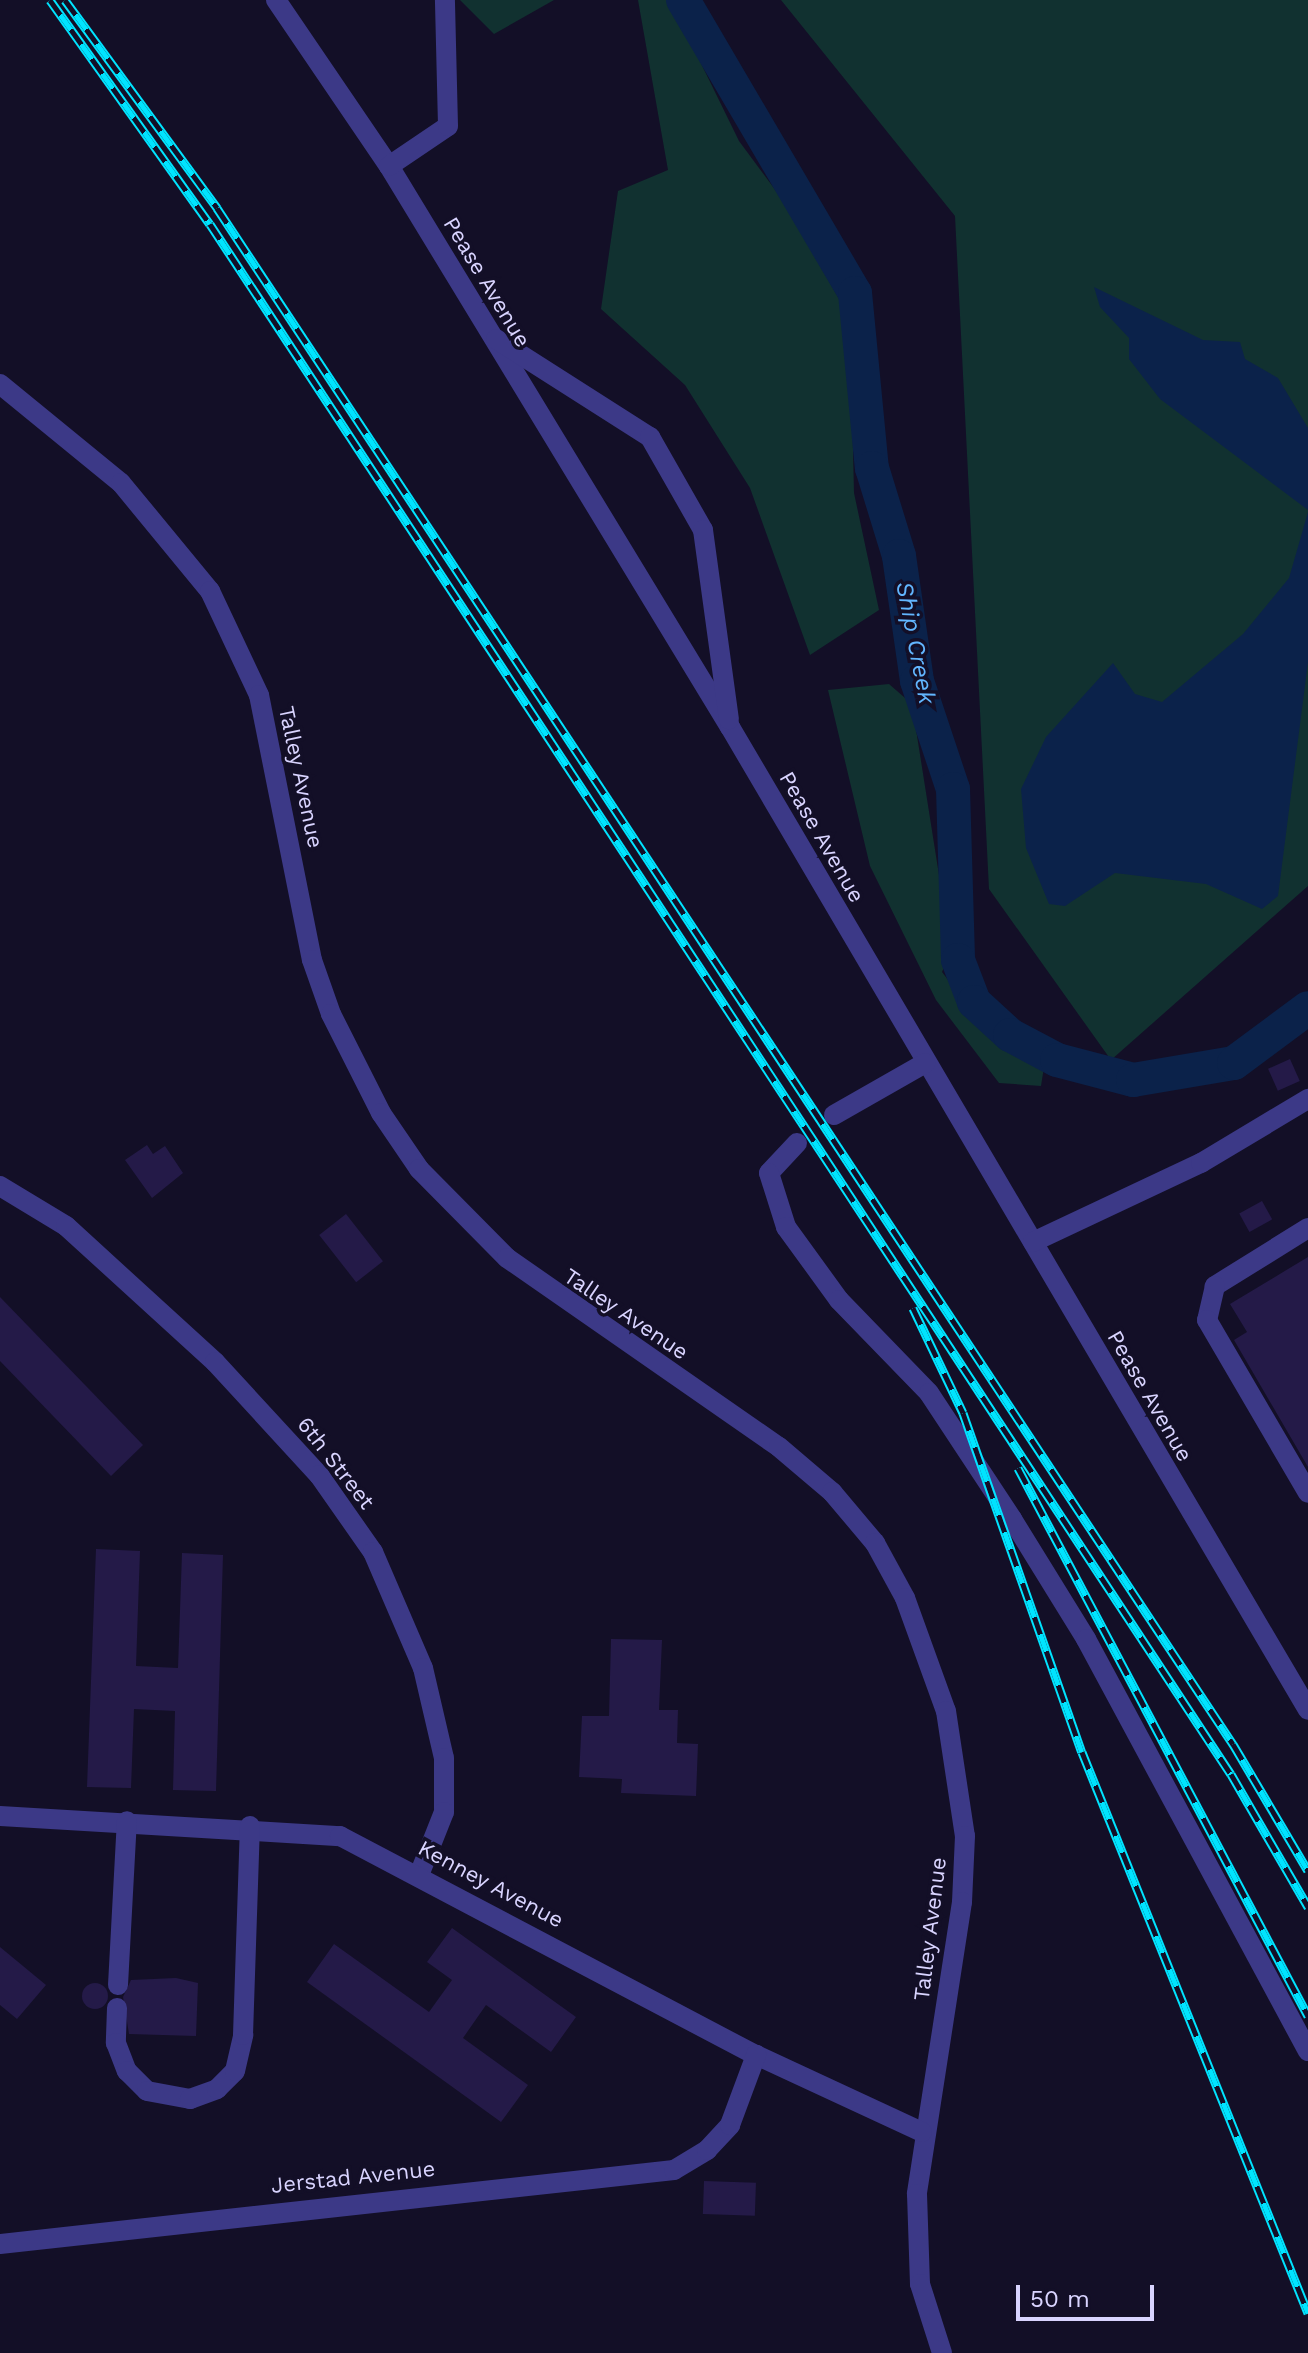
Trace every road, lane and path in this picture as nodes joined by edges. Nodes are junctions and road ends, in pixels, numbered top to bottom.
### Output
1 (276, 0) edge
2 (445, 0) edge
3 (389, 166) junction
4 (493, 337) junction
5 (0, 384) edge
6 (730, 727) junction
7 (925, 1063) junction
8 (1308, 1099) edge
9 (834, 1115) dead end
10 (797, 1143) dead end
11 (0, 1186) edge
12 (1308, 1228) edge
13 (1033, 1242) junction
14 (1308, 1493) edge
15 (1308, 1710) edge
16 (0, 1816) edge
17 (127, 1821) junction
18 (250, 1826) junction
19 (419, 1875) junction
20 (118, 1985) dead end
21 (117, 2008) dead end
22 (1308, 2051) edge
23 (756, 2055) junction
24 (922, 2132) junction
25 (0, 2244) edge
26 (942, 2353) edge

1 - 3 street, Pease Avenue
2 - 3 street
3 - 4 street, Pease Avenue
4 - 6 street, Pease Avenue
4 - 6 street
5 - 24 street, Talley Avenue
6 - 7 street, Pease Avenue
7 - 9 street
7 - 13 street, Pease Avenue
8 - 13 street
10 - 22 street
11 - 19 street, 6th Street
12 - 14 street
13 - 15 street, Pease Avenue
16 - 17 street, Kenney Avenue
17 - 18 street, Kenney Avenue
17 - 20 street
18 - 19 street, Kenney Avenue
18 - 21 street
19 - 23 street, Kenney Avenue
23 - 24 street, Kenney Avenue
23 - 25 street, Jerstad Avenue
24 - 26 street, Talley Avenue

